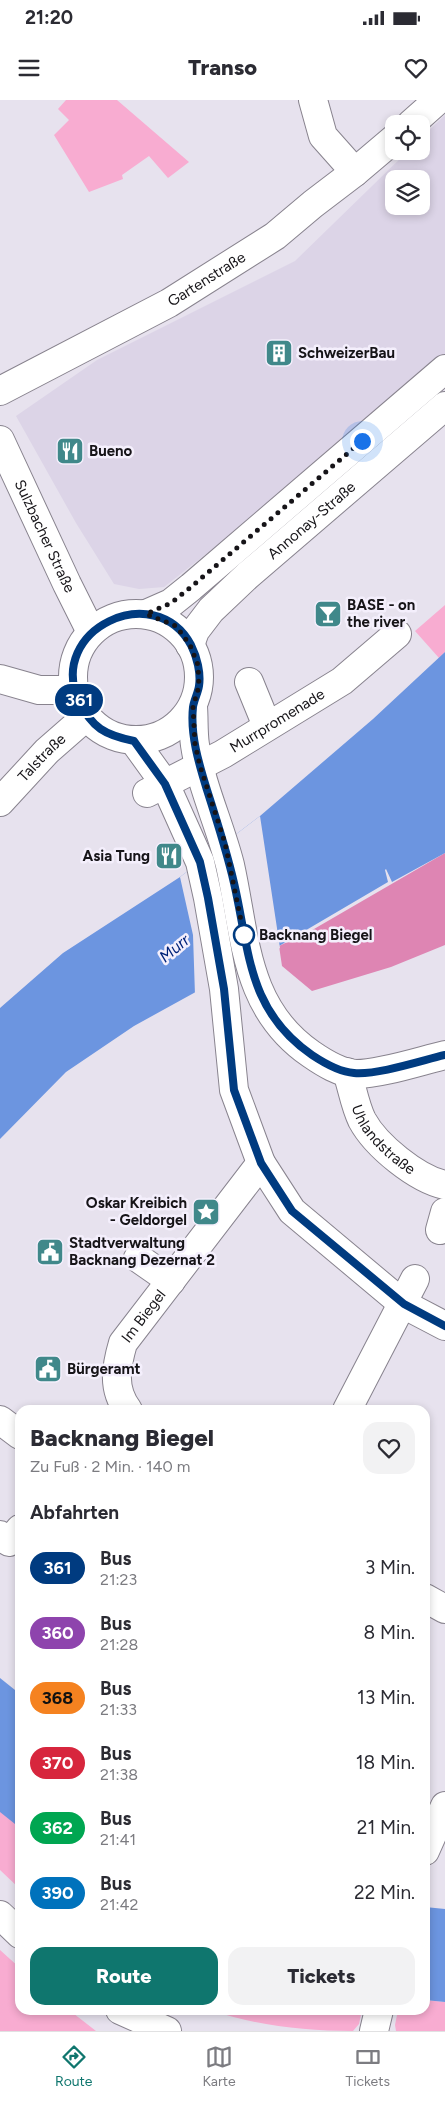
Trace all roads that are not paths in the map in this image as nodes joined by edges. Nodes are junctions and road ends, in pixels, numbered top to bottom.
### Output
1 (313, 100) edge
2 (438, 100) edge
3 (421, 115) edge
4 (385, 147) edge
5 (356, 172) junction
6 (445, 369) edge
7 (0, 391) edge
8 (445, 406) edge
9 (0, 440) edge
10 (146, 614) junction
11 (91, 632) junction
12 (397, 634) dead end
13 (190, 645) junction
14 (0, 679) edge
15 (249, 682) dead end
16 (74, 690) junction
17 (193, 707) junction
18 (86, 716) junction
19 (267, 726) junction
20 (134, 741) junction
21 (200, 766) junction
22 (156, 788) junction
23 (0, 802) edge
24 (445, 1055) edge
25 (347, 1072) junction
26 (261, 1163) junction
27 (444, 1187) edge
28 (138, 1258) dead end
29 (416, 1279) dead end
30 (171, 1281) junction
31 (404, 1304) junction
32 (445, 1326) edge
33 (121, 1405) edge
34 (350, 1405) edge
35 (0, 1420) edge
36 (15, 1431) edge
37 (15, 1534) edge
38 (0, 1535) edge
39 (430, 1600) edge
40 (445, 1608) edge
41 (445, 1806) edge
42 (430, 1840) edge
43 (0, 1915) edge
44 (15, 1929) edge
45 (131, 2015) edge
46 (166, 2031) edge

1 - 5 street
2 - 3 street
4 - 5 street, Gartenstraße
5 - 7 street, Gartenstraße
6 - 10 street, Annonay-Straße
8 - 13 street, Annonay-Straße
9 - 11 street, Sulzbacher Straße
10 - 11 street
10 - 13 street
11 - 16 street
12 - 19 street, Murrpromenade
13 - 17 street
14 - 16 street
15 - 19 street
16 - 18 street
17 - 20 street
17 - 21 street
18 - 20 street
18 - 23 street, Talstraße
19 - 21 street, Murrpromenade
20 - 22 street
21 - 22 street, Murrpromenade
21 - 25 street
22 - 26 street
24 - 25 street
25 - 27 street, Uhlandstraße
26 - 30 street, Im Biegel
26 - 31 street
28 - 30 street, Im Biegel
29 - 31 street
30 - 33 street, Im Biegel
31 - 32 street
31 - 34 street
35 - 36 street
37 - 38 street
39 - 40 street
41 - 42 street
43 - 44 street
45 - 46 street

